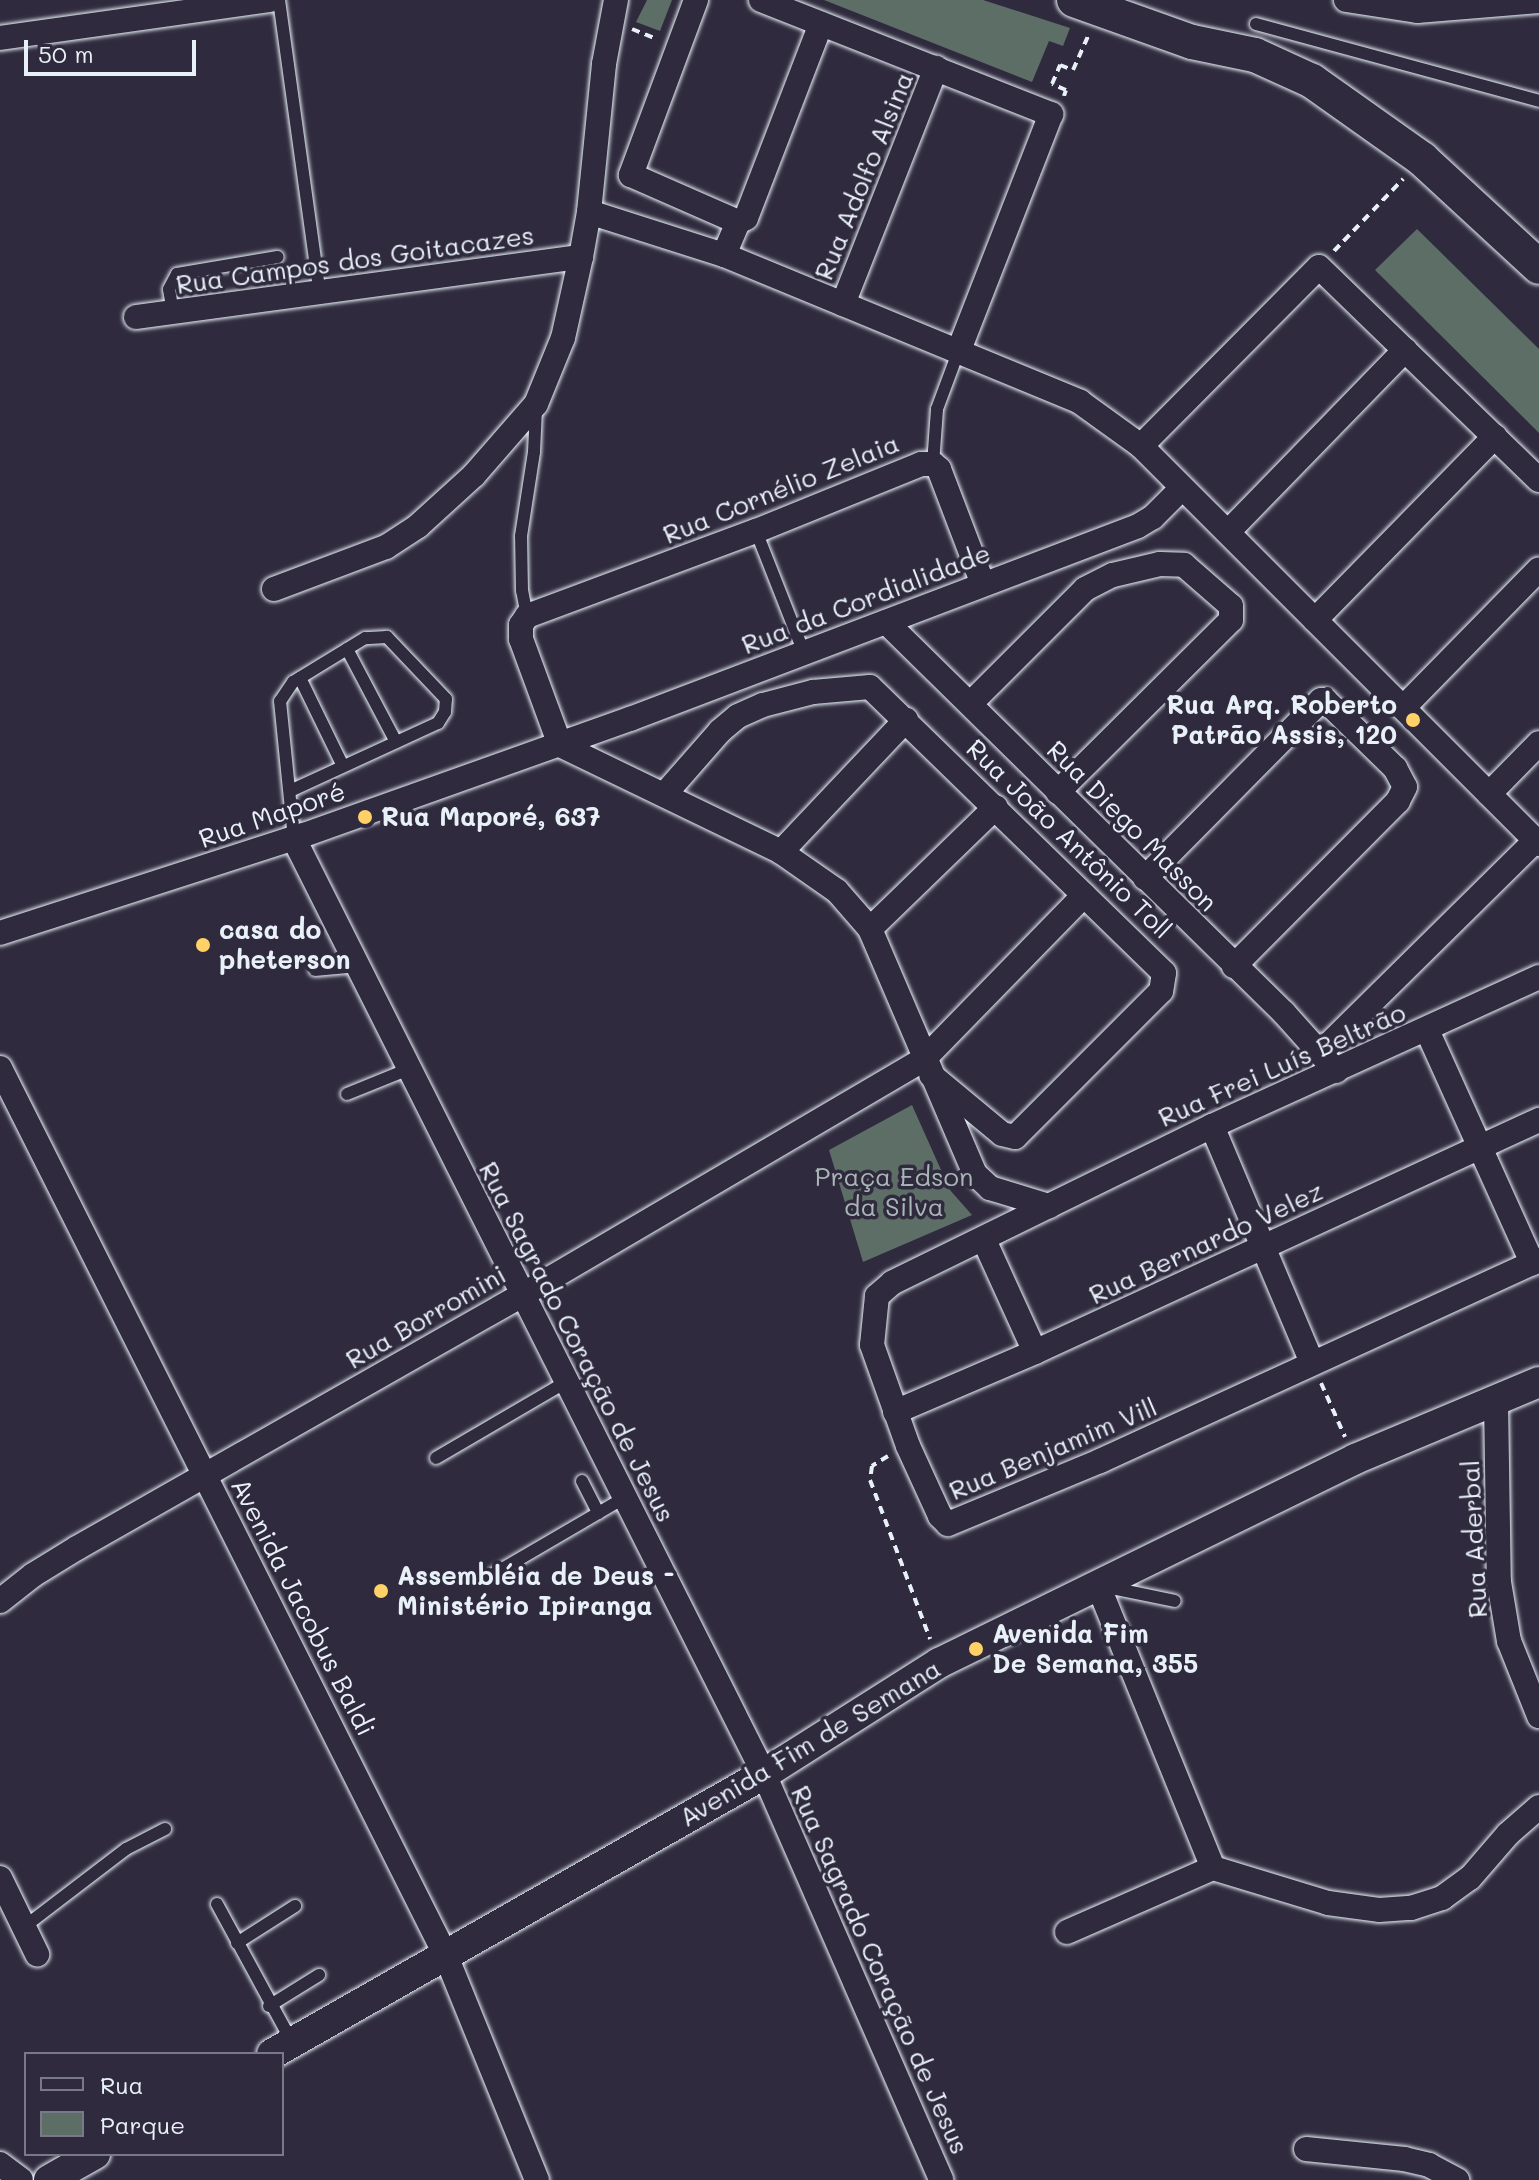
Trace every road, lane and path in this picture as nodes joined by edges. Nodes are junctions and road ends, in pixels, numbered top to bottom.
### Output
1 (269, 0) edge
2 (279, 0) edge
3 (696, 0) edge
4 (761, 0) edge
5 (1134, 0) edge
6 (1346, 0) edge
7 (1539, 1) edge
8 (1083, 2) edge
9 (171, 6) edge
10 (613, 10) edge
11 (821, 24) junction
12 (0, 38) edge
13 (1256, 39) junction
14 (678, 47) junction
15 (936, 68) junction
16 (1539, 101) edge
17 (1051, 114) junction
18 (1422, 159) junction
19 (589, 212) junction
20 (738, 222) junction
21 (724, 255) junction
22 (278, 257) dead end
23 (581, 257) junction
24 (1319, 267) junction
25 (1539, 267) edge
26 (320, 294) junction
27 (843, 304) junction
28 (173, 312) junction
29 (136, 317) dead end
30 (959, 350) junction
31 (1405, 350) junction
32 (536, 404) junction
33 (1495, 436) junction
34 (1141, 446) junction
35 (933, 464) junction
36 (1539, 480) edge
37 (1182, 488) junction
38 (756, 531) junction
39 (1228, 532) junction
40 (1539, 569) edge
41 (983, 584) junction
42 (274, 589) dead end
43 (527, 616) junction
44 (1315, 620) junction
45 (886, 622) junction
46 (347, 649) junction
47 (804, 653) junction
48 (300, 678) junction
49 (971, 703) junction
50 (1403, 708) junction
51 (906, 720) junction
52 (396, 742) junction
53 (1539, 743) edge
54 (560, 745) junction
55 (343, 766) junction
56 (290, 791) junction
57 (1058, 792) junction
58 (1489, 794) junction
59 (664, 795) junction
60 (996, 807) junction
61 (294, 839) junction
62 (1537, 842) edge
63 (781, 852) junction
64 (1145, 878) junction
65 (1084, 895) junction
66 (870, 929) junction
67 (0, 933) edge
68 (358, 966) junction
69 (1234, 966) junction
70 (315, 970) dead end
71 (1539, 977) edge
72 (1427, 1030) junction
73 (1329, 1062) junction
74 (928, 1067) junction
75 (0, 1068) edge
76 (409, 1069) junction
77 (347, 1094) dead end
78 (1539, 1120) edge
79 (1212, 1126) junction
80 (1480, 1148) junction
81 (1049, 1206) junction
82 (984, 1240) junction
83 (1263, 1247) junction
84 (1536, 1262) edge
85 (522, 1295) junction
86 (1035, 1352) junction
87 (1312, 1363) junction
88 (566, 1382) junction
89 (1539, 1382) edge
90 (1496, 1401) junction
91 (895, 1412) junction
92 (908, 1446) junction
93 (436, 1458) dead end
94 (1355, 1459) junction
95 (205, 1474) junction
96 (582, 1481) dead end
97 (624, 1498) junction
98 (598, 1513) junction
99 (492, 1575) dead end
100 (1098, 1585) junction
101 (0, 1601) edge
102 (1175, 1601) dead end
103 (939, 1663) junction
104 (1539, 1716) edge
105 (764, 1774) junction
106 (1539, 1807) edge
107 (165, 1829) dead end
108 (1213, 1868) junction
109 (0, 1878) edge
110 (217, 1904) dead end
111 (295, 1906) dead end
112 (24, 1927) junction
113 (1067, 1932) dead end
114 (237, 1943) junction
115 (37, 1954) dead end
116 (446, 1956) junction
117 (319, 1975) dead end
118 (269, 2006) junction
119 (282, 2048) edge
120 (1306, 2149) dead end
121 (91, 2156) edge
122 (0, 2164) edge
123 (21, 2180) edge
124 (49, 2180) edge
125 (537, 2180) edge
126 (941, 2180) edge
127 (1457, 2180) edge

1 - 9 street
2 - 26 lane
3 - 14 street
4 - 11 street
5 - 13 main road
6 - 7 street
8 - 13 main road
8 - 17 path
9 - 12 street
10 - 14 path
10 - 19 street
11 - 15 street
11 - 20 street
13 - 16 lane
13 - 18 main road
14 - 20 street
15 - 17 street
15 - 27 street, Rua Adolfo Alsina
17 - 30 street
18 - 24 path
18 - 25 main road
19 - 21 street
19 - 23 street
20 - 21 street
21 - 27 street
22 - 28 lane
23 - 26 street, Rua Campos dos Goitacazes
23 - 32 street
24 - 31 street
24 - 34 street
26 - 28 street, Rua Campos dos Goitacazes
27 - 30 street
28 - 29 street, Rua Campos dos Goitacazes
30 - 34 street
30 - 35 lane
31 - 33 street
31 - 39 street
32 - 42 street
32 - 43 lane
33 - 36 street
33 - 44 street
34 - 37 street
35 - 38 street, Rua Cornélio Zelaia
35 - 41 street, Rua Cornélio Zelaia
37 - 39 street
37 - 41 street, Rua da Cordialidade
38 - 43 street, Rua Cornélio Zelaia
38 - 47 lane
39 - 44 street
40 - 50 street
41 - 45 street, Rua da Cordialidade
43 - 54 street
44 - 50 street
45 - 47 street, Rua da Cordialidade
45 - 49 street, Rua Diego Masson
46 - 48 lane
46 - 52 lane
46 - 52 lane
47 - 54 street, Rua da Cordialidade
48 - 55 lane
48 - 56 lane
49 - 57 street, Rua Diego Masson
49 - 57 street
50 - 58 street
51 - 59 street, Rua João Antônio Toll
51 - 60 street, Rua João Antônio Toll
51 - 63 street
52 - 55 lane
53 - 58 street
54 - 59 street
54 - 61 street, Rua Maporé
55 - 56 lane
56 - 61 lane
57 - 64 street, Rua Diego Masson
58 - 62 street
59 - 63 street
60 - 65 street, Rua João Antônio Toll
60 - 66 street
61 - 67 street, Rua Maporé
61 - 68 street, Rua Sagrado Coração de Jesus
62 - 73 street
63 - 66 street
64 - 69 street, Rua Diego Masson
64 - 69 street
65 - 74 street, Rua Borromini
65 - 74 street, Rua João Antônio Toll
66 - 74 street
68 - 70 lane
68 - 76 street, Rua Sagrado Coração de Jesus
69 - 73 street, Rua Diego Masson
71 - 72 street, Rua Frei Luís Beltrão
72 - 73 street, Rua Frei Luís Beltrão
72 - 80 street
73 - 79 street, Rua Frei Luís Beltrão
74 - 81 street
74 - 85 street, Rua Borromini
75 - 95 street, Avenida Jacobus Baldi
76 - 77 lane
76 - 85 street, Rua Sagrado Coração de Jesus
78 - 80 street, Rua Bernardo Velez
79 - 81 street, Rua Frei Luís Beltrão
79 - 83 street
80 - 83 street, Rua Bernardo Velez
80 - 84 street
81 - 82 street, Rua Frei Luís Beltrão
82 - 86 street
82 - 91 street, Rua Benjamim Vill
83 - 86 street, Rua Bernardo Velez
83 - 87 street
84 - 87 street, Rua Benjamim Vill
85 - 88 street, Rua Sagrado Coração de Jesus
85 - 95 street, Rua Borromini
86 - 91 street, Rua Bernardo Velez
87 - 92 street, Rua Benjamim Vill
87 - 94 path
88 - 93 lane
88 - 97 street, Rua Sagrado Coração de Jesus
89 - 90 street, Avenida Fim de Semana
90 - 94 street, Avenida Fim de Semana
90 - 104 street, Rua Aderbal
91 - 92 street, Rua Benjamim Vill
92 - 103 path
94 - 100 street, Avenida Fim de Semana
95 - 101 street, Rua Borromini
95 - 116 street, Avenida Jacobus Baldi
96 - 98 lane
97 - 98 lane
97 - 105 street, Rua Sagrado Coração de Jesus
98 - 99 lane
100 - 102 lane
100 - 103 street, Avenida Fim de Semana
100 - 108 street
103 - 105 street, Avenida Fim de Semana
105 - 116 street, Avenida Fim de Semana
105 - 126 street, Rua Sagrado Coração de Jesus
106 - 108 street
107 - 112 lane
108 - 113 street
109 - 112 street
110 - 114 lane
111 - 114 lane
112 - 115 street
114 - 118 lane
116 - 119 street, Avenida Fim de Semana
116 - 125 street, Avenida Jacobus Baldi
117 - 118 lane
118 - 119 lane
120 - 127 street
121 - 124 street
122 - 123 street

